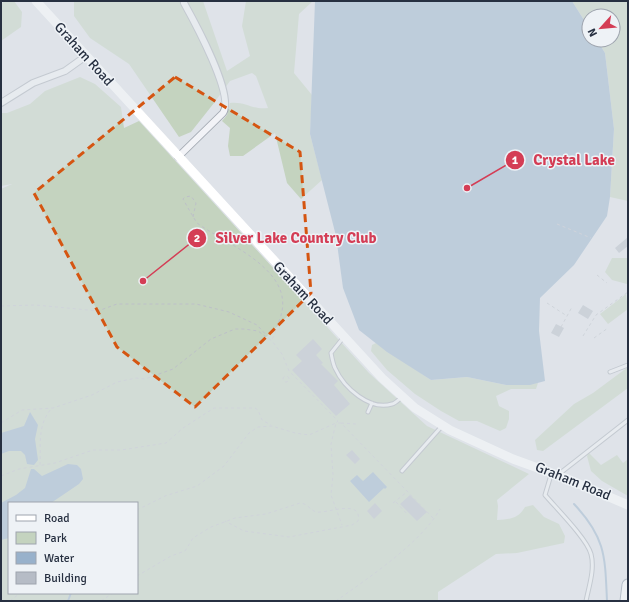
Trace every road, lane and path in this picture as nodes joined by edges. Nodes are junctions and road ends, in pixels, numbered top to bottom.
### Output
1 (36, 1) edge
2 (184, 3) dead end
3 (86, 56) junction
4 (1, 103) edge
5 (178, 157) junction
6 (193, 217) junction
7 (557, 224) dead end
8 (591, 238) dead end
9 (597, 275) dead end
10 (607, 283) dead end
11 (628, 292) edge
12 (548, 303) dead end
13 (1, 306) edge
14 (572, 308) dead end
15 (567, 316) junction
16 (561, 327) dead end
17 (608, 328) dead end
18 (582, 336) dead end
19 (344, 337) junction
20 (594, 338) dead end
21 (272, 340) junction
22 (628, 365) edge
23 (610, 372) dead end
24 (402, 396) junction
25 (372, 403) junction
26 (52, 408) junction
27 (368, 412) dead end
28 (628, 420) edge
29 (336, 422) junction
30 (1, 423) edge
31 (341, 423) junction
32 (356, 424) dead end
33 (272, 426) junction
34 (443, 426) junction
35 (40, 466) junction
36 (402, 471) dead end
37 (554, 473) junction
38 (1, 476) edge
39 (408, 491) junction
40 (396, 502) junction
41 (393, 503) dead end
42 (628, 505) edge
43 (335, 509) junction
44 (440, 509) dead end
45 (138, 510) edge
46 (408, 515) dead end
47 (434, 519) junction
48 (225, 521) junction
49 (342, 525) junction
50 (138, 575) edge
51 (628, 585) edge
52 (19, 594) edge
53 (112, 594) edge
54 (10, 601) edge
55 (101, 601) edge
56 (336, 601) edge
57 (586, 601) edge
58 (626, 601) edge

1 - 3 main road, Graham Road
2 - 5 street
3 - 4 street
3 - 5 main road, Graham Road
5 - 19 main road, Graham Road
6 - 6 path
6 - 21 path
7 - 8 path
9 - 10 path
11 - 18 path
12 - 15 path
13 - 21 path
14 - 15 path
15 - 16 path
17 - 20 path
19 - 24 main road, Graham Road
19 - 25 lane
21 - 26 path
21 - 29 path
22 - 23 lane
24 - 25 lane
24 - 34 main road, Graham Road
25 - 27 lane
26 - 30 path
26 - 35 path
28 - 37 lane
29 - 31 path
29 - 33 path
29 - 43 path
31 - 32 path
31 - 39 path
33 - 35 path
33 - 45 path
34 - 36 lane
34 - 37 main road, Graham Road
35 - 38 path
37 - 42 main road, Graham Road
37 - 57 lane
39 - 40 path
39 - 47 path
40 - 41 path
40 - 46 path
43 - 48 path
43 - 49 path
43 - 49 path
44 - 47 path
47 - 56 path
48 - 49 path
48 - 50 path
51 - 58 highway
52 - 54 path
53 - 55 path

